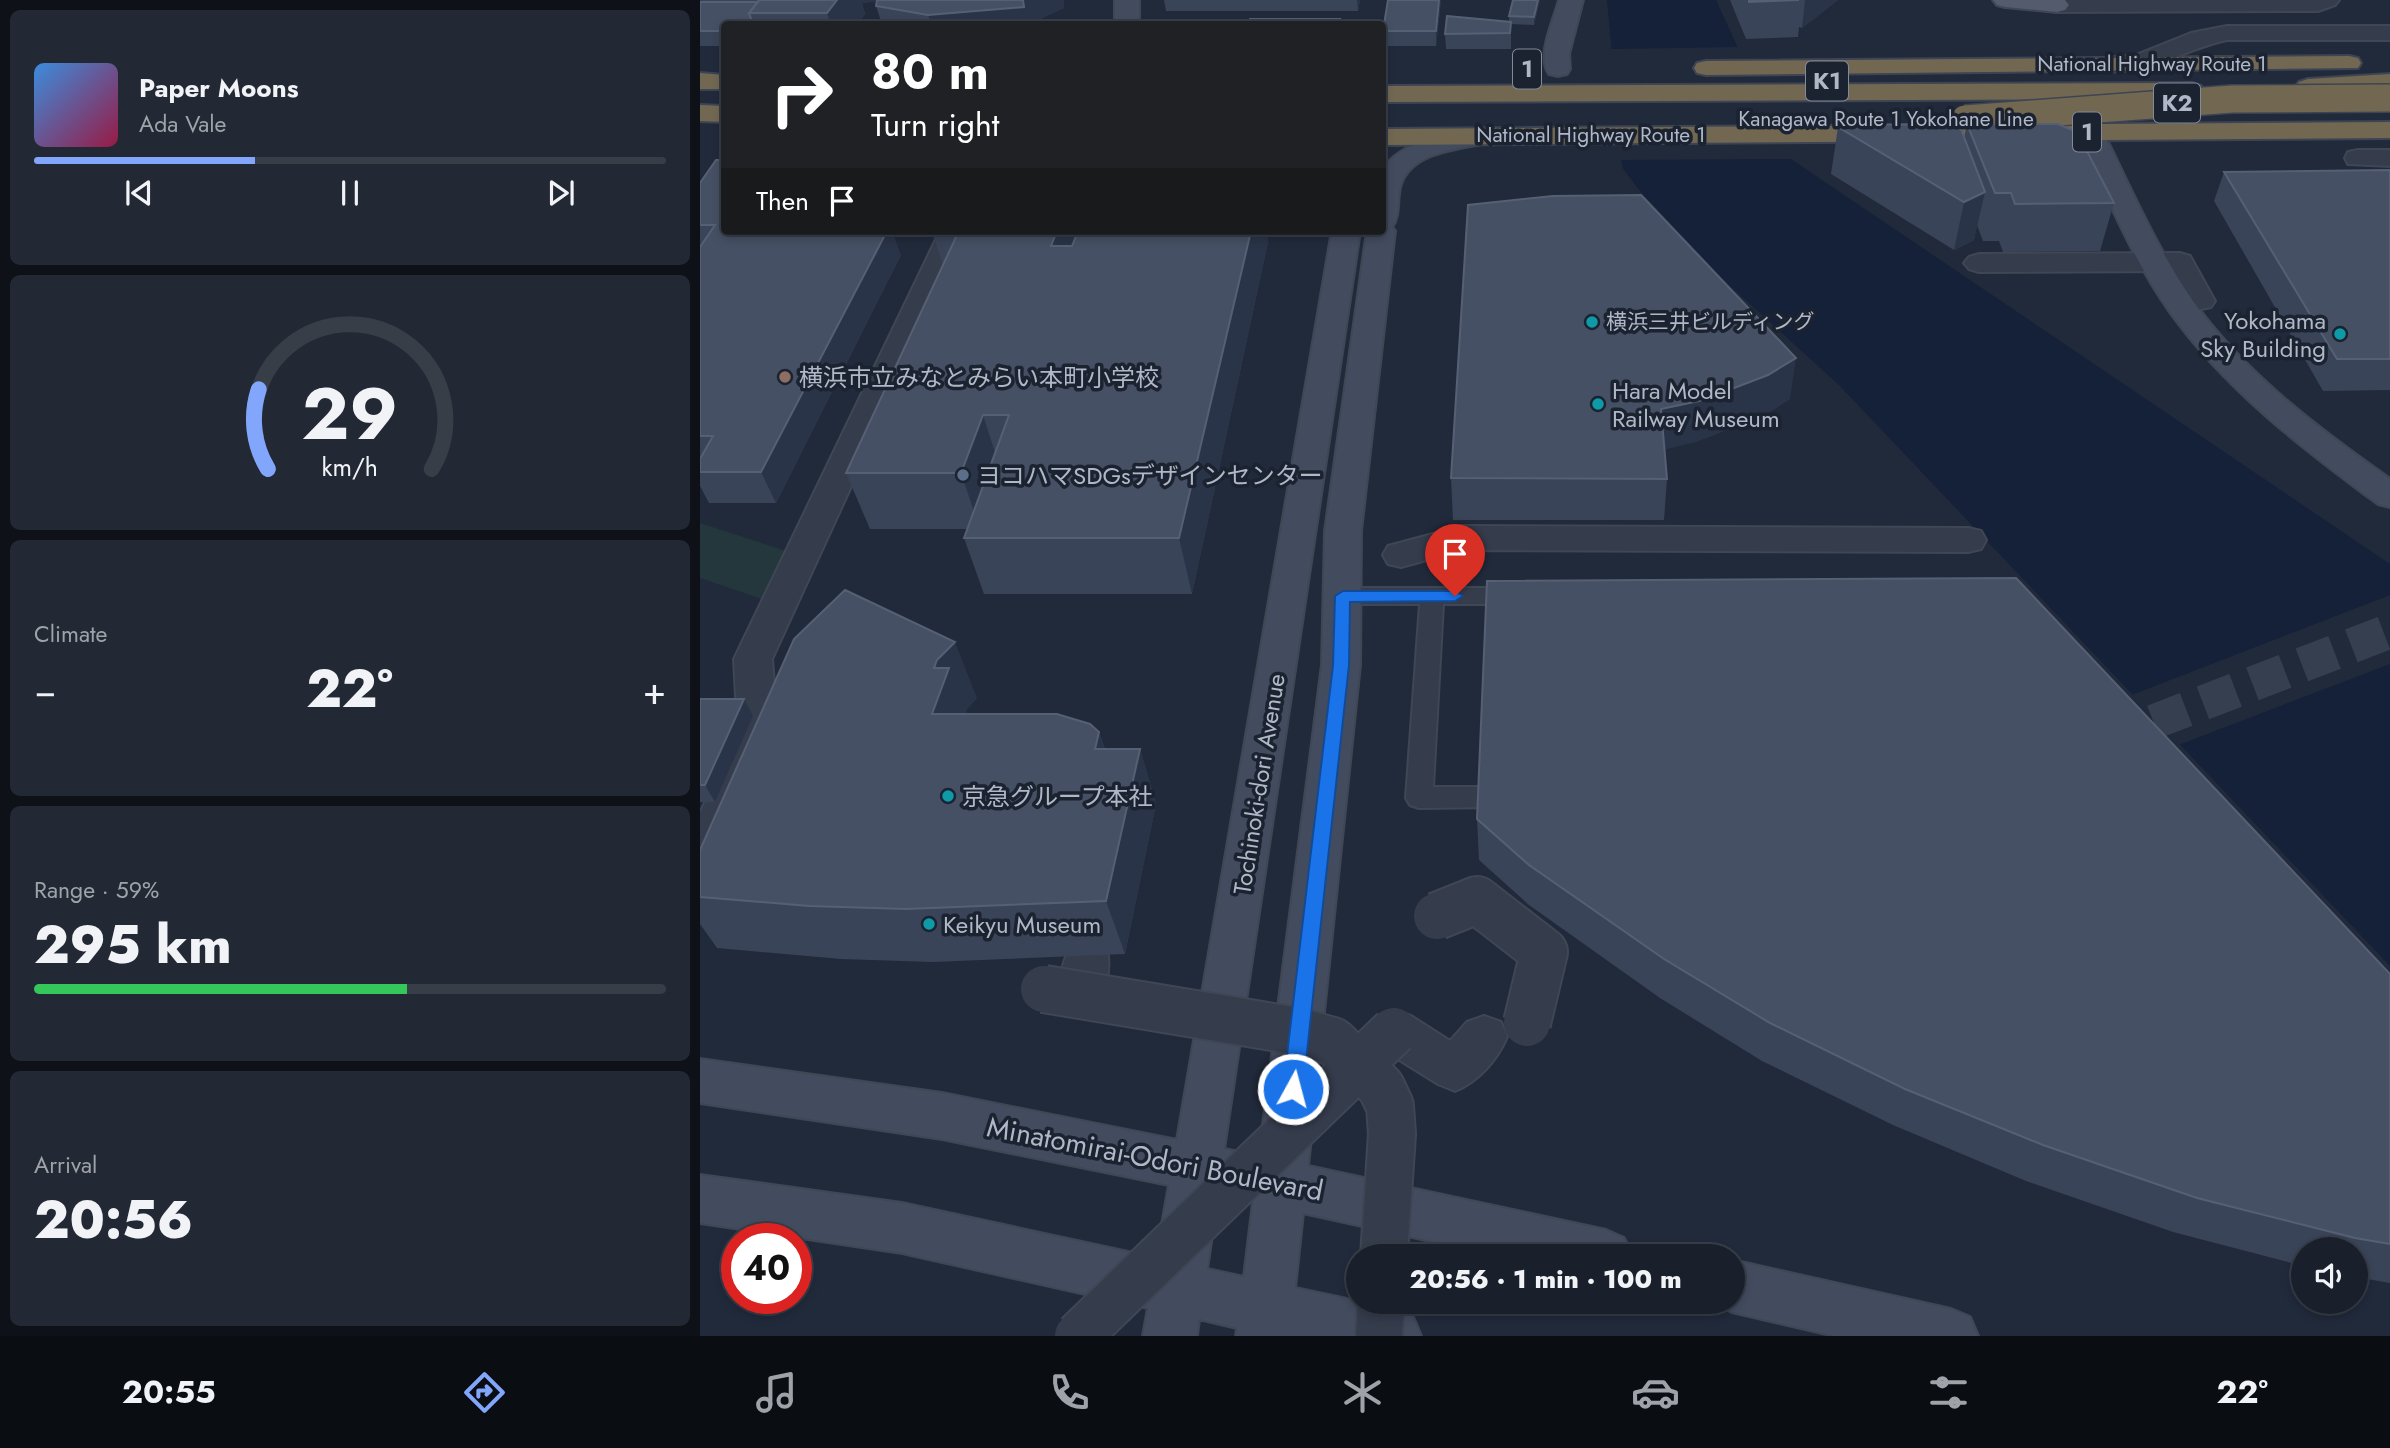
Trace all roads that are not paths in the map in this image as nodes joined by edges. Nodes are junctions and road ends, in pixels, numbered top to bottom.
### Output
1 (1128, 0) edge
2 (1572, 0) edge
3 (2005, 0) edge
4 (2328, 0) edge
5 (2243, 2) edge
6 (2054, 3) edge
7 (1128, 21) edge
8 (2390, 33) edge
9 (2390, 63) edge
10 (700, 64) edge
11 (2102, 64) junction
12 (721, 65) edge
13 (1681, 68) dead end
14 (1452, 69) dead end
15 (1532, 69) dead end
16 (1569, 69) joint
17 (2390, 71) edge
18 (700, 79) edge
19 (2272, 79) junction
20 (721, 80) edge
21 (1386, 80) edge
22 (2390, 80) edge
23 (1386, 81) edge
24 (1386, 94) edge
25 (700, 96) edge
26 (721, 96) edge
27 (2390, 98) edge
28 (1779, 100) junction
29 (700, 104) edge
30 (721, 104) edge
31 (1386, 106) edge
32 (2390, 107) edge
33 (700, 114) edge
34 (721, 114) edge
35 (2390, 116) edge
36 (1965, 119) junction
37 (700, 121) edge
38 (721, 121) edge
39 (1386, 121) edge
40 (2390, 130) edge
41 (2090, 132) junction
42 (1386, 135) edge
43 (1482, 136) junction
44 (700, 137) edge
45 (721, 137) edge
46 (2358, 158) dead end
47 (2390, 158) edge
48 (1386, 196) edge
49 (952, 235) edge
50 (1345, 235) edge
51 (1380, 235) edge
52 (2156, 262) junction
53 (1979, 263) dead end
54 (2390, 496) edge
55 (1968, 540) dead end
56 (1401, 555) dead end
57 (1343, 596) junction
58 (1432, 596) junction
59 (1502, 636) edge
60 (1500, 757) edge
61 (700, 857) edge
62 (1437, 916) dead end
63 (1071, 980) dead end
64 (1527, 1023) dead end
65 (1484, 1037) dead end
66 (1359, 1065) junction
67 (700, 1081) edge
68 (1198, 1167) junction
69 (1282, 1184) junction
70 (700, 1199) edge
71 (1385, 1244) edge
72 (1551, 1244) edge
73 (1745, 1289) edge
74 (1174, 1312) edge
75 (1380, 1314) edge
76 (1264, 1321) edge
77 (1078, 1336) edge
78 (1379, 1336) edge
79 (1394, 1336) edge
80 (1951, 1336) edge

1 - 7 street
2 - 16 street
3 - 6 main road
4 - 5 street
5 - 6 street
8 - 11 street
9 - 11 highway, National Highway Route 1
10 - 12 highway
11 - 13 highway, National Highway Route 1
14 - 21 highway
15 - 16 highway, 1
17 - 19 highway
18 - 20 highway
19 - 22 highway, Kanagawa Route 1 Yokohane Line / K1
19 - 23 highway, Kanagawa Route 1 Yokohane Line / K1
22 - 28 highway
24 - 28 highway
25 - 26 highway
27 - 36 highway, K2, bridge
28 - 31 highway
28 - 32 highway
29 - 30 highway
33 - 34 highway
35 - 36 highway, Kanagawa Route 1 Yokohane Line / K1, bridge
36 - 39 highway, Kanagawa Route 1 Yokohane Line / K1
37 - 38 highway
40 - 41 highway, National Highway Route 1 / 1
41 - 43 highway, National Highway Route 1 / 1
41 - 52 street
42 - 43 highway, National Highway Route 1 / 1
43 - 48 street
44 - 45 highway
46 - 47 street
49 - 61 street
50 - 68 street, Tochinoki-dori Avenue
51 - 57 street
52 - 53 street
52 - 54 street
55 - 56 street
57 - 58 lane
57 - 69 street
58 - 59 lane
58 - 60 lane
62 - 64 street, bridge
63 - 66 street, bridge
65 - 66 street, bridge
66 - 71 street, bridge
66 - 77 street, bridge
67 - 68 street, Minatomirai-Odori Boulevard
68 - 69 street, Minatomirai-Odori Boulevard
68 - 74 street, Tochinoki-dori Avenue
69 - 72 street, Minatomirai-Odori Boulevard
69 - 76 street
70 - 74 street
73 - 80 street
74 - 76 street
75 - 78 street, bridge
76 - 79 street

